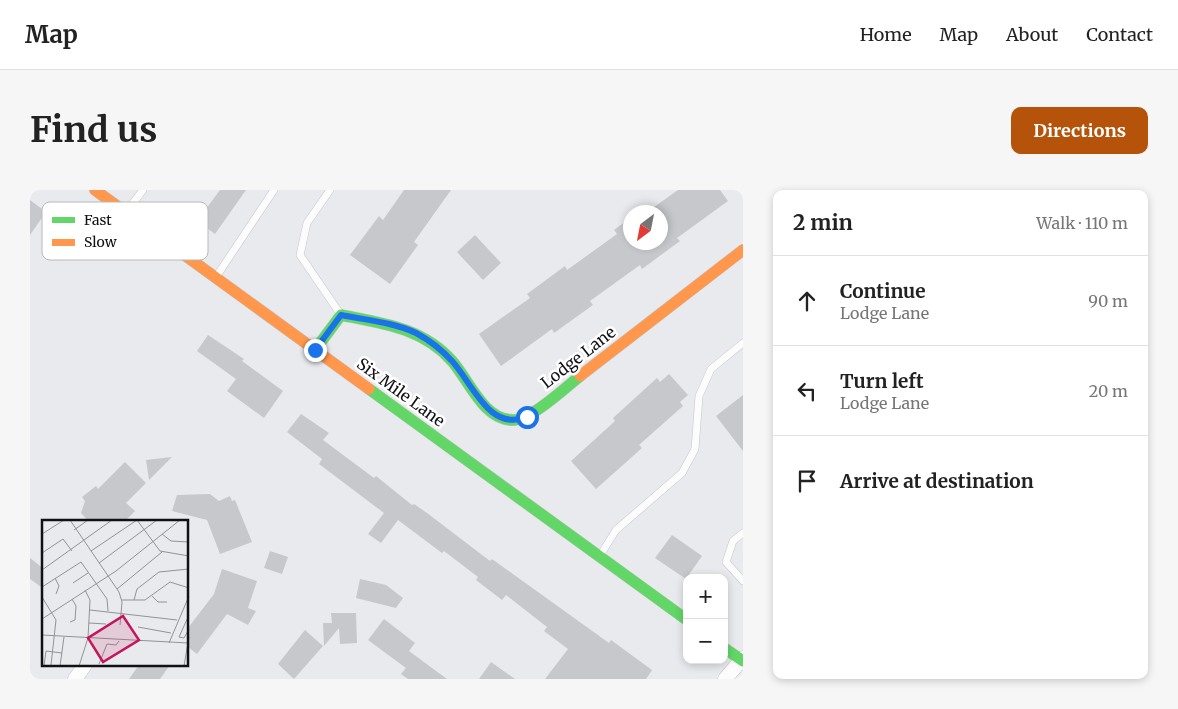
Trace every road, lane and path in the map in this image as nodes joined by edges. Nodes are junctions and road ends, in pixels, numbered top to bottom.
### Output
1 (96, 190) edge
2 (142, 190) edge
3 (274, 190) edge
4 (330, 190) edge
5 (112, 202) edge
6 (133, 202) edge
7 (743, 250) edge
8 (191, 260) edge
9 (216, 278) junction
10 (341, 315) junction
11 (743, 342) edge
12 (315, 350) junction
13 (743, 533) edge
14 (599, 556) junction
15 (743, 581) edge
16 (686, 619) edge
17 (728, 651) edge
18 (742, 660) edge
19 (83, 667) edge
20 (74, 679) edge
21 (725, 679) edge

1 - 5 street, Six Mile Lane
2 - 6 lane
3 - 9 lane
4 - 10 lane
7 - 10 street, Lodge Lane
8 - 9 street, Six Mile Lane
9 - 12 street, Six Mile Lane
10 - 12 street
11 - 14 lane
12 - 14 street, Six Mile Lane
13 - 15 lane
14 - 16 street, Six Mile Lane
17 - 18 street
18 - 21 street
19 - 20 street

